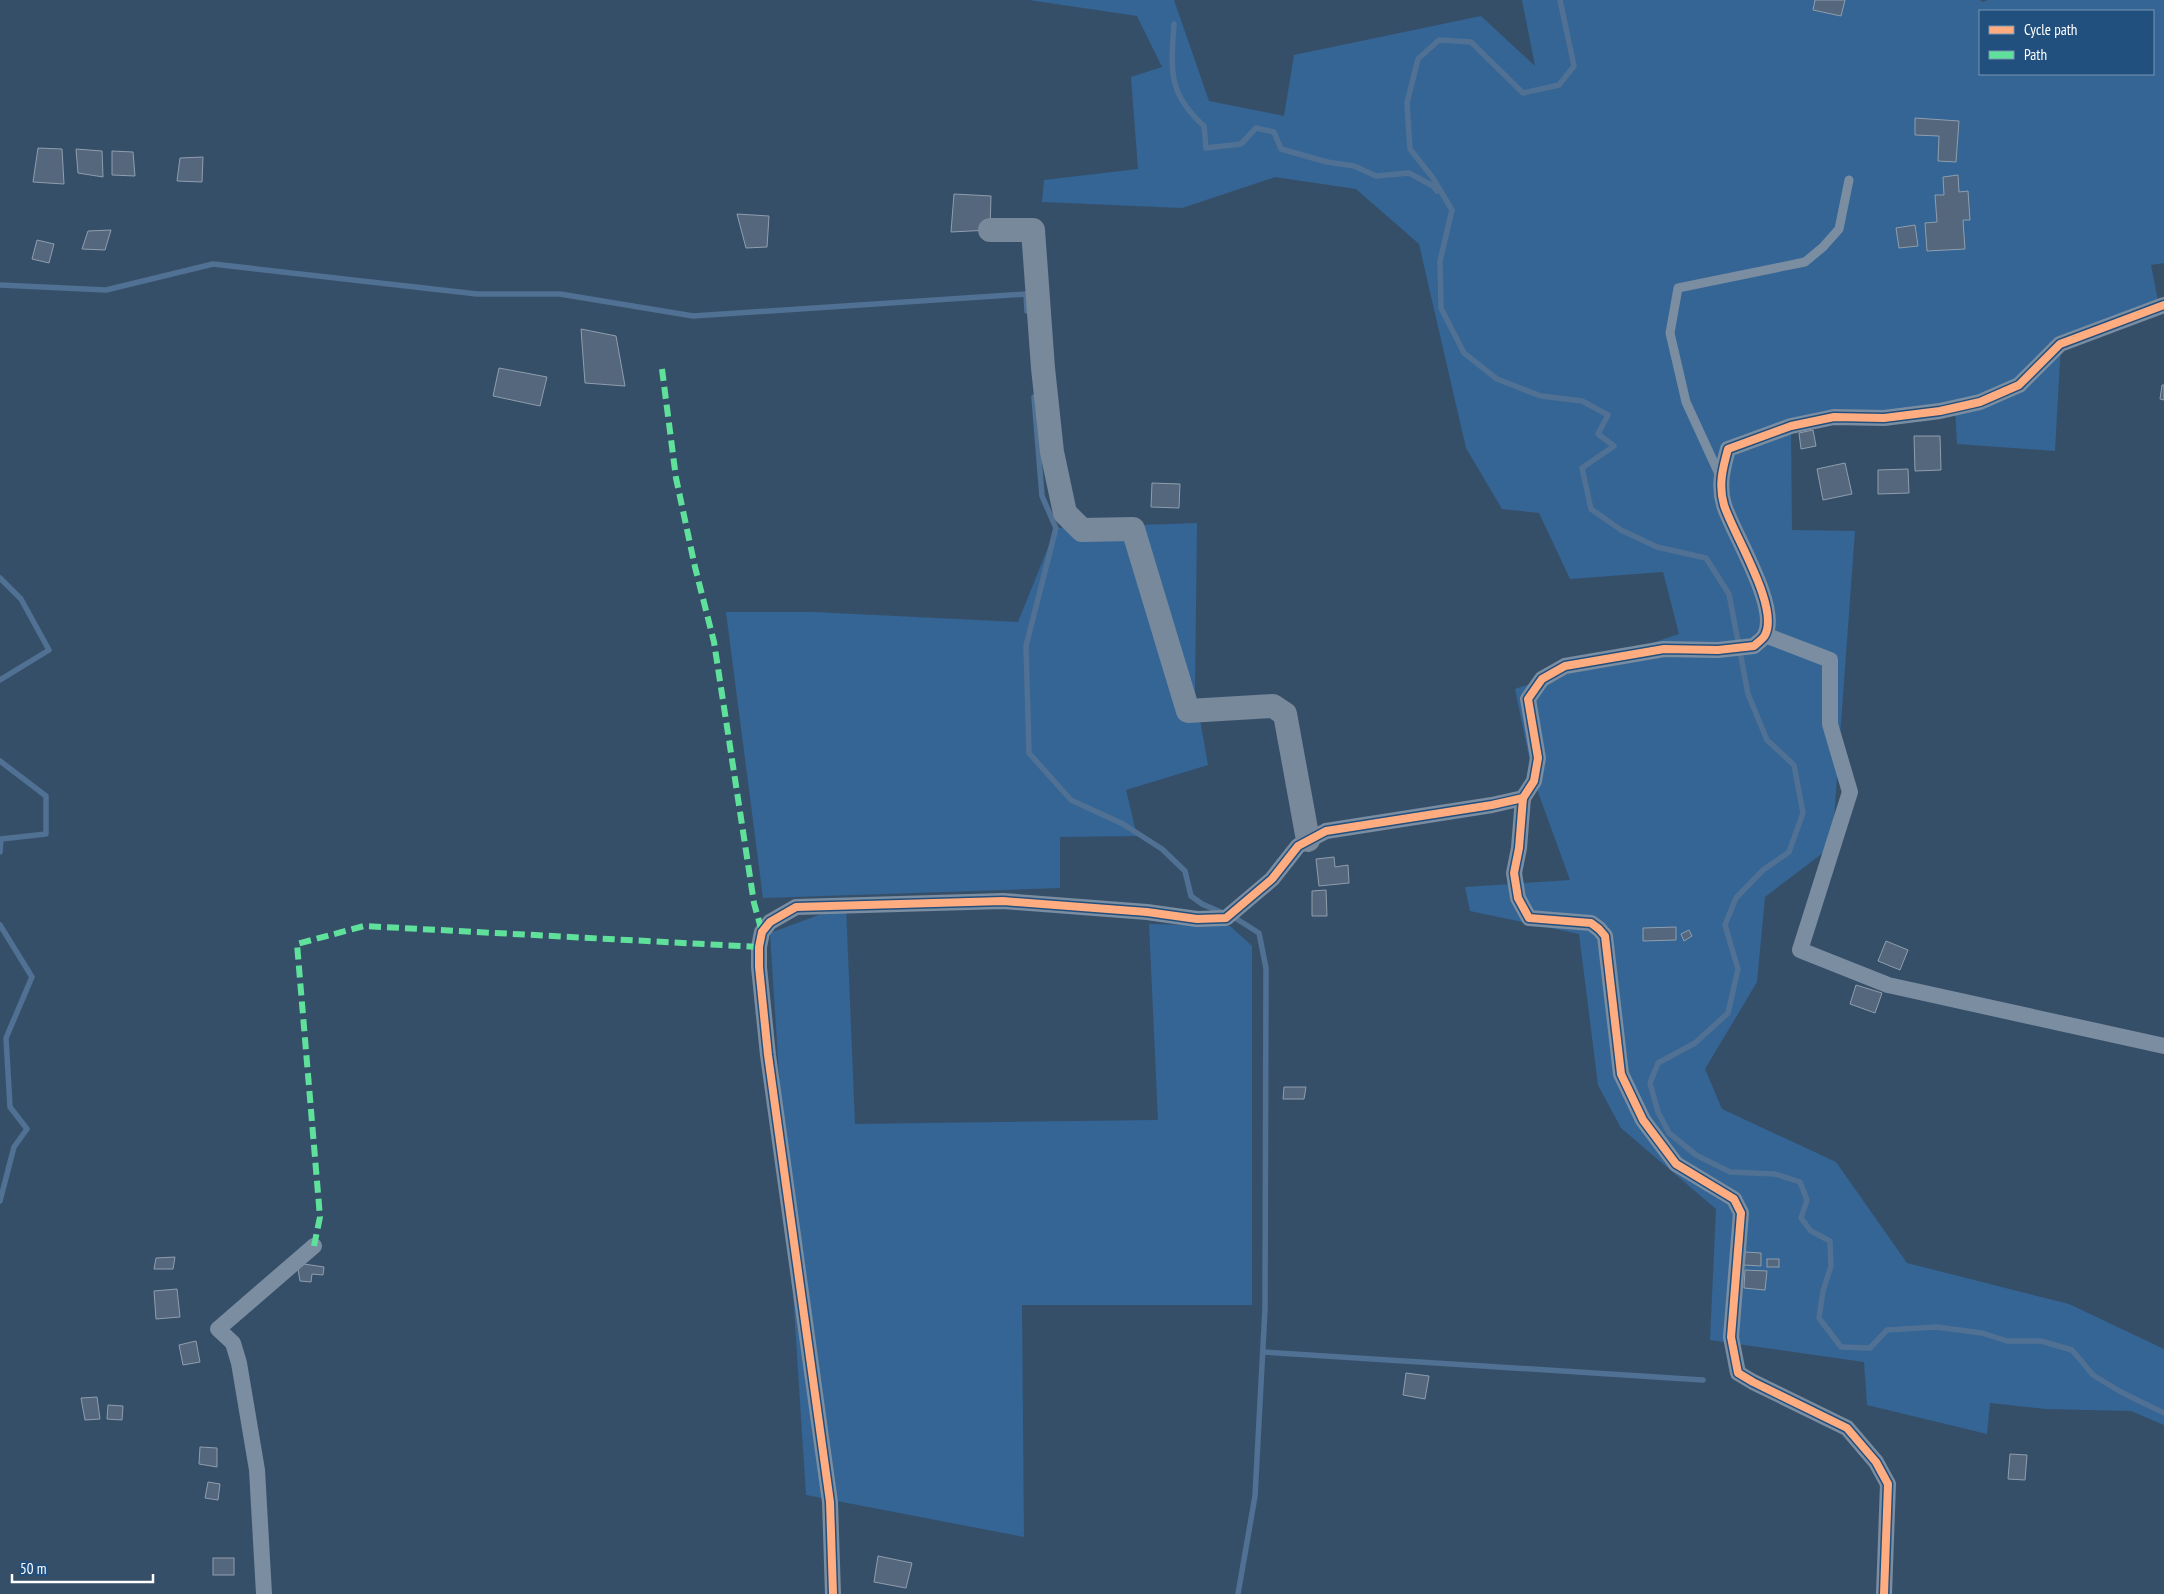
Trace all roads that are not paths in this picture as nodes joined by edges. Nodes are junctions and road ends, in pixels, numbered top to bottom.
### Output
1 (1849, 180) dead end
2 (990, 230) dead end
3 (2164, 306) edge
4 (1720, 476) junction
5 (1765, 634) junction
6 (1523, 798) junction
7 (1308, 840) junction
8 (2164, 1046) edge
9 (314, 1246) dead end
10 (264, 1594) edge
11 (833, 1594) edge
12 (1884, 1594) edge

1 - 4 lane
2 - 7 street
3 - 4 street
4 - 5 street
5 - 6 street
5 - 8 street
6 - 7 street
6 - 12 street
7 - 11 street
9 - 10 street

